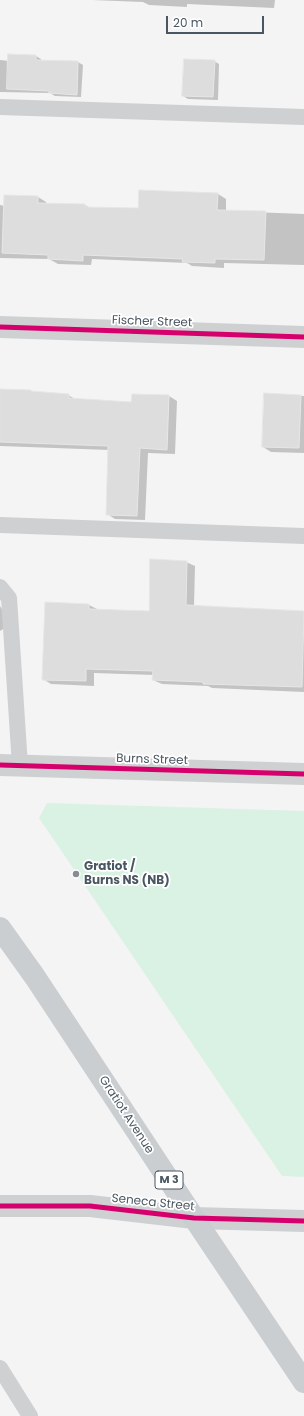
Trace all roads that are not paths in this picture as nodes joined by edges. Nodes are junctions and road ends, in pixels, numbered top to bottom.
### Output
1 (0, 107) edge
2 (304, 117) edge
3 (0, 327) edge
4 (304, 337) edge
5 (0, 525) edge
6 (304, 536) edge
7 (0, 587) edge
8 (10, 766) edge
9 (304, 774) edge
10 (0, 928) edge
11 (0, 1206) edge
12 (194, 1218) junction
13 (304, 1221) edge
14 (0, 1368) edge
15 (304, 1382) edge
16 (30, 1416) edge

1 - 2 lane
3 - 4 street, Fischer Street
5 - 6 lane
7 - 8 lane
8 - 9 street, Burns Street
10 - 12 main road, Gratiot Avenue / M 3
11 - 12 street, Seneca Street
12 - 13 street, Seneca Street
12 - 15 main road, Gratiot Avenue / M 3
14 - 16 lane

